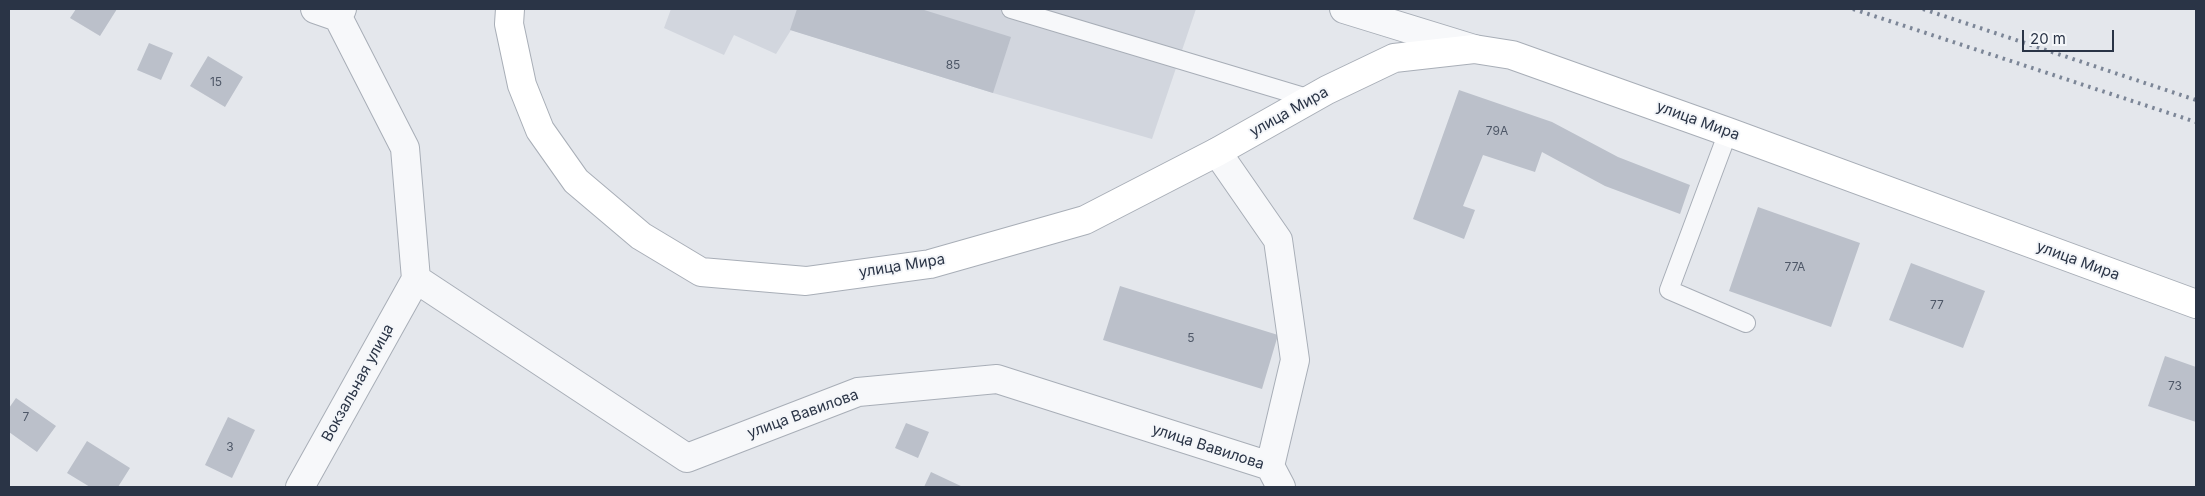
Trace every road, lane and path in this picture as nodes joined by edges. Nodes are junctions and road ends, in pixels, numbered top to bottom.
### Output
1 (510, 9) edge
2 (1011, 9) edge
3 (1344, 9) edge
4 (332, 11) edge
5 (1474, 49) junction
6 (1311, 99) junction
7 (1728, 132) junction
8 (1217, 152) junction
9 (416, 279) junction
10 (2196, 304) edge
11 (1746, 323) dead end
12 (1275, 476) edge
13 (300, 487) edge

1 - 8 street, улица Мира
2 - 6 lane
3 - 5 street
4 - 9 street
5 - 6 street, улица Мира
5 - 7 street, улица Мира
6 - 8 street, улица Мира
7 - 10 street, улица Мира
7 - 11 lane
8 - 12 street
9 - 12 street, улица Вавилова
9 - 13 street, Вокзальная улица

